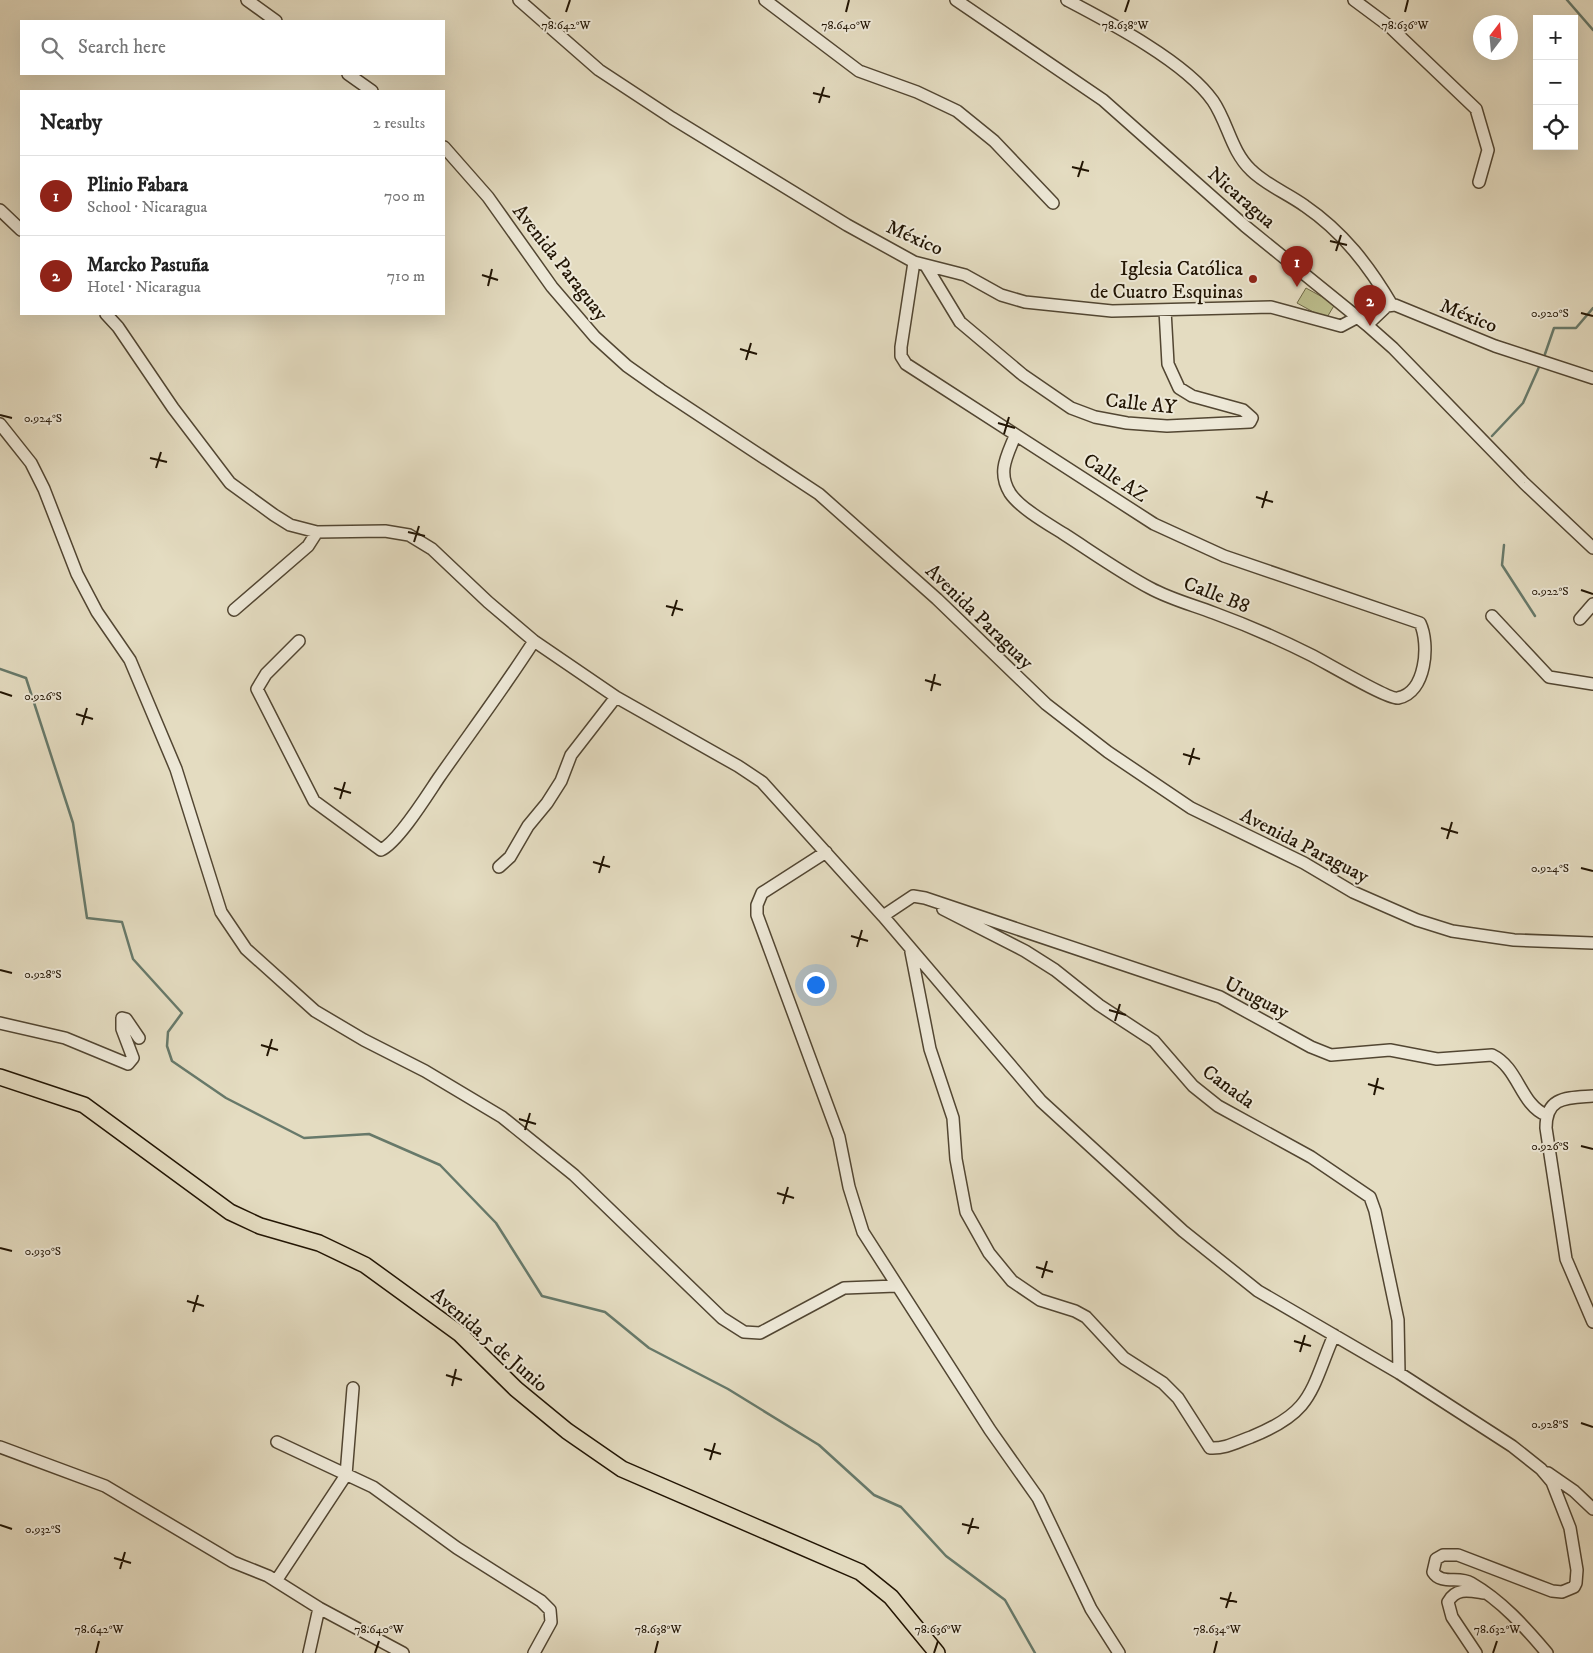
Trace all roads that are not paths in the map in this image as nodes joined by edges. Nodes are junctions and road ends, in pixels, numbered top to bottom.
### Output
1 (247, 0) edge
2 (519, 0) edge
3 (765, 0) edge
4 (956, 0) edge
5 (1067, 0) edge
6 (1354, 0) edge
7 (275, 20) edge
8 (349, 75) edge
9 (371, 90) edge
10 (445, 148) edge
11 (1480, 182) dead end
12 (1053, 203) dead end
13 (0, 210) edge
14 (20, 229) edge
15 (914, 262) junction
16 (926, 266) junction
17 (1392, 305) junction
18 (1166, 310) junction
19 (107, 315) edge
20 (1356, 318) junction
21 (1367, 325) junction
22 (1593, 378) edge
23 (0, 424) edge
24 (1015, 436) junction
25 (317, 532) junction
26 (1593, 548) edge
27 (1593, 604) edge
28 (234, 610) dead end
29 (1492, 616) dead end
30 (1580, 619) dead end
31 (1420, 623) joint
32 (299, 641) dead end
33 (534, 641) junction
34 (1593, 684) edge
35 (616, 697) junction
36 (826, 852) junction
37 (499, 867) dead end
38 (925, 898) junction
39 (883, 916) junction
40 (1593, 943) edge
41 (911, 951) junction
42 (0, 1023) edge
43 (139, 1038) dead end
44 (0, 1077) edge
45 (1593, 1096) edge
46 (1546, 1115) junction
47 (896, 1286) junction
48 (1593, 1322) edge
49 (1334, 1335) junction
50 (1399, 1373) junction
51 (353, 1388) dead end
52 (277, 1442) dead end
53 (0, 1447) edge
54 (1541, 1469) junction
55 (346, 1475) junction
56 (1593, 1509) edge
57 (276, 1581) junction
58 (1491, 1594) junction
59 (320, 1608) junction
60 (309, 1653) edge
61 (403, 1653) edge
62 (534, 1653) edge
63 (937, 1653) edge
64 (1119, 1653) edge
65 (1476, 1653) edge
66 (1547, 1653) edge

1 - 7 street
2 - 15 street, México
3 - 12 street
4 - 20 street, Nicaragua
5 - 17 street
6 - 11 street
8 - 9 street
10 - 40 street, Avenida Paraguay
13 - 14 street
15 - 16 street, México
15 - 24 street, Calle AZ
16 - 18 street, México
16 - 18 street, Calle AY
17 - 21 street
17 - 22 street, México
18 - 20 street, México
19 - 25 street
20 - 21 street, Nicaragua
21 - 26 street, Nicaragua
23 - 47 street
24 - 31 street, Calle AZ
24 - 31 street, Calle B8
25 - 28 street
25 - 33 street
27 - 30 street
29 - 34 street
32 - 33 street
33 - 35 street
35 - 36 street
35 - 37 street
36 - 39 street
36 - 47 street
38 - 39 street
38 - 46 street, Uruguay
38 - 50 street, Canada
39 - 41 street
41 - 49 street
41 - 49 street
42 - 43 street
44 - 63 main road, Avenida 5 de Junio
45 - 46 street
46 - 48 street
47 - 64 street
49 - 50 street
50 - 54 street
51 - 55 street
52 - 55 street
53 - 57 street
54 - 56 street
54 - 58 street
55 - 57 street
55 - 62 street
57 - 59 street
58 - 65 street
58 - 66 street
59 - 60 street
59 - 61 street

